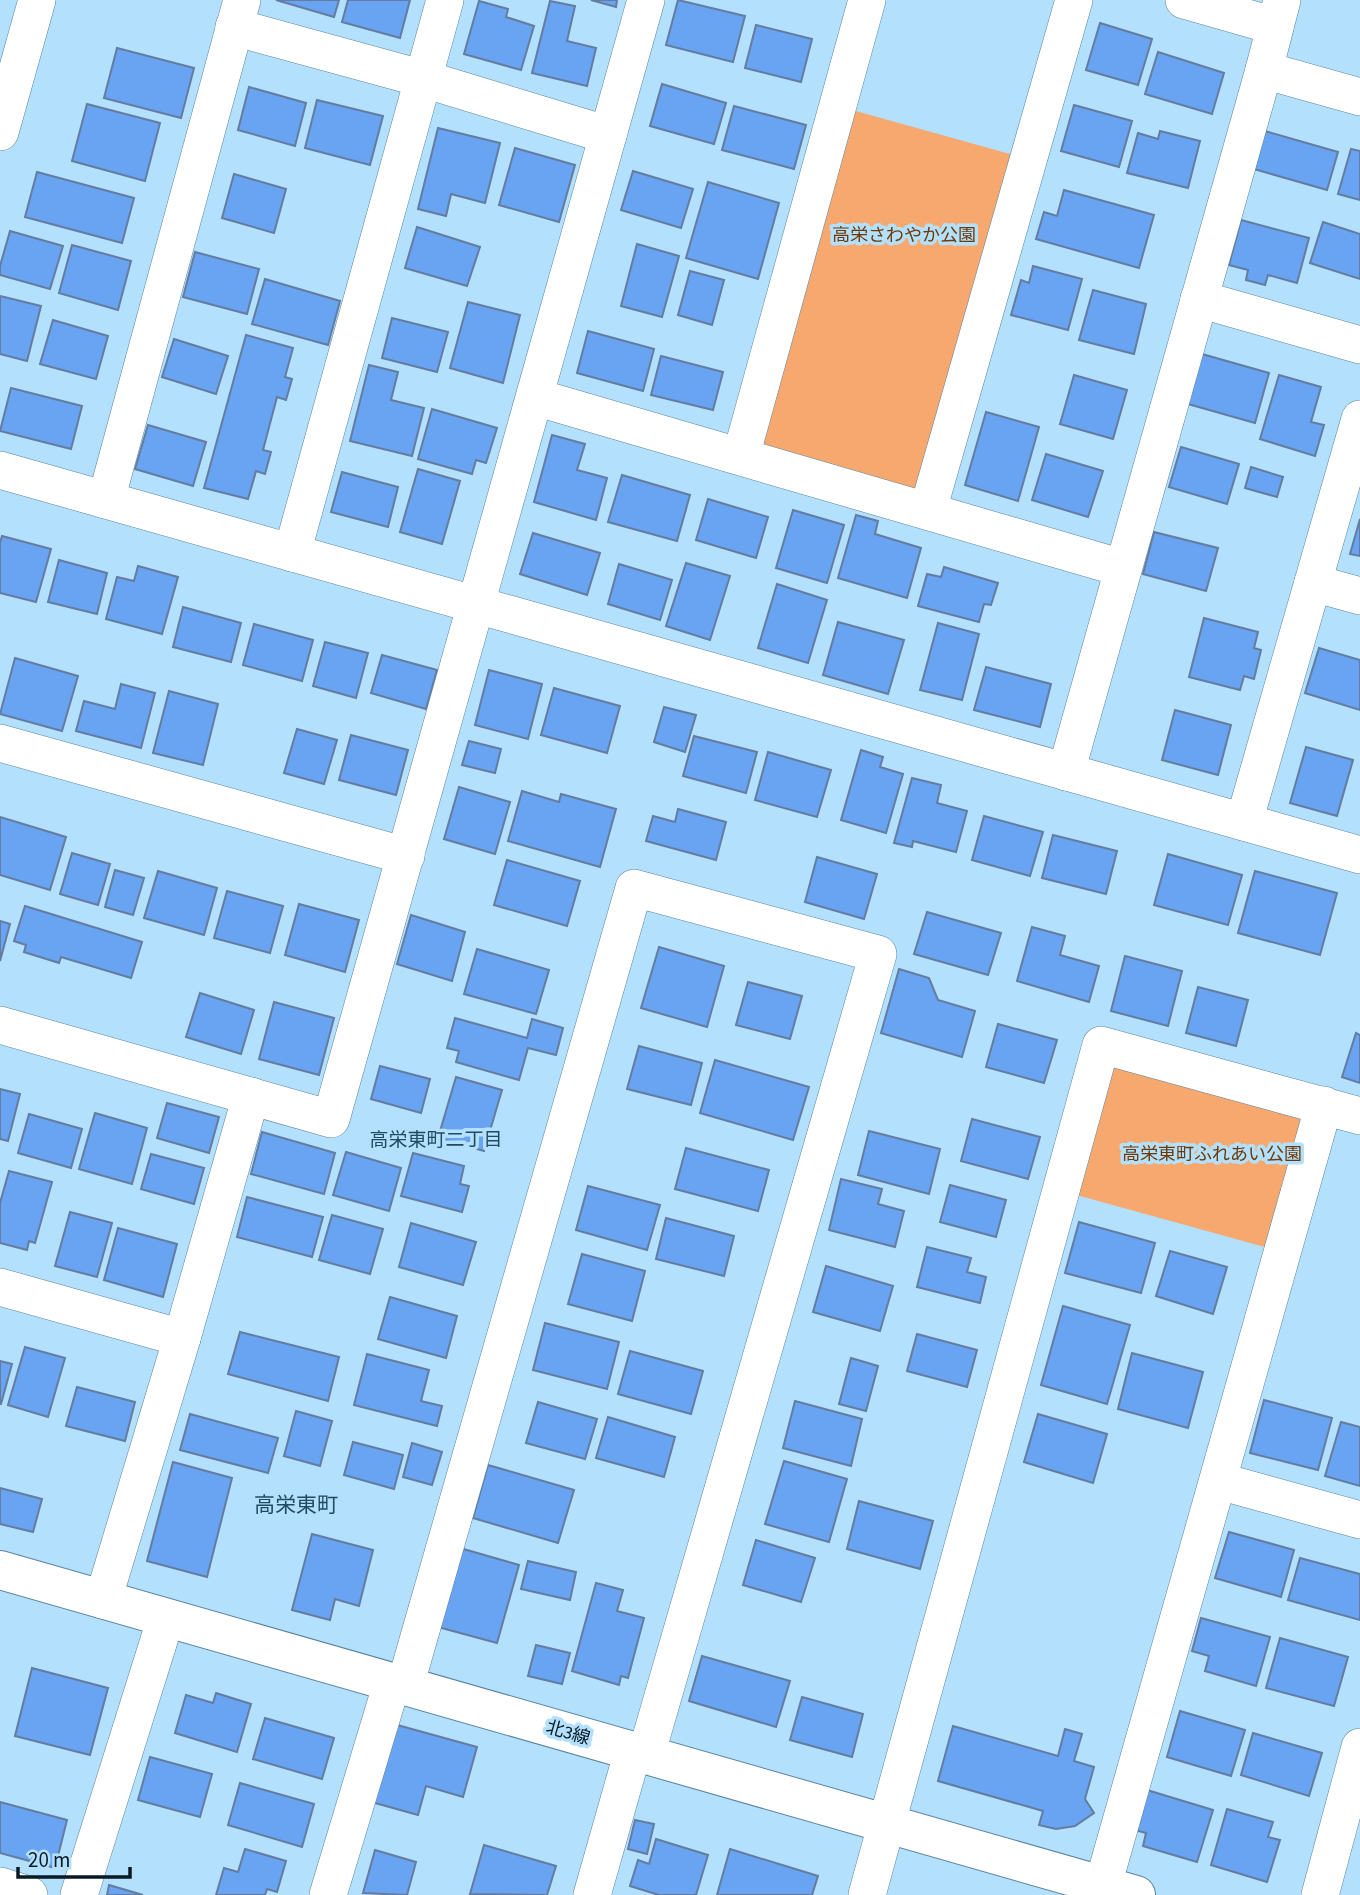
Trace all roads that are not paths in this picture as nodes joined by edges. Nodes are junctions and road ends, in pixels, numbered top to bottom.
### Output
1 (37, 0) edge
2 (445, 0) edge
3 (646, 0) edge
4 (867, 0) edge
5 (1074, 0) edge
6 (1184, 0) edge
7 (1278, 13) edge
8 (238, 14) edge
9 (1264, 71) junction
10 (424, 79) junction
11 (1360, 97) edge
12 (0, 132) edge
13 (608, 135) junction
14 (1199, 299) junction
15 (1360, 345) edge
16 (534, 397) junction
17 (1360, 419) edge
18 (741, 456) junction
19 (0, 470) edge
20 (106, 500) junction
21 (928, 510) junction
22 (292, 553) junction
23 (1122, 568) junction
24 (1313, 583) junction
25 (1360, 596) edge
26 (476, 605) junction
27 (0, 743) edge
28 (1066, 772) junction
29 (1244, 822) junction
30 (1360, 855) edge
31 (405, 856) junction
32 (0, 1025) edge
33 (251, 1096) junction
34 (1324, 1105) junction
35 (1360, 1116) edge
36 (0, 1287) edge
37 (182, 1338) junction
38 (1219, 1481) junction
39 (1360, 1520) edge
40 (0, 1570) edge
41 (103, 1600) junction
42 (166, 1618) junction
43 (399, 1685) junction
44 (1360, 1747) edge
45 (640, 1753) junction
46 (888, 1824) junction
47 (0, 1886) edge
48 (1120, 1890) edge
49 (29, 1895) edge
50 (79, 1895) edge
51 (328, 1895) edge
52 (592, 1895) edge
53 (867, 1895) edge
54 (1320, 1895) edge

1 - 12 street
2 - 10 street
3 - 13 street
4 - 18 street
5 - 21 street
6 - 7 street
7 - 9 street
8 - 10 street
8 - 20 street
9 - 11 street
9 - 14 street
10 - 13 street
10 - 22 street
13 - 16 street
14 - 15 street
14 - 23 street
16 - 18 street
16 - 26 street
17 - 24 street
18 - 21 street
19 - 20 street
20 - 22 street
21 - 23 street
22 - 26 street
23 - 28 street
24 - 25 street
24 - 29 street
26 - 28 street
26 - 31 street
27 - 31 street
28 - 29 street
29 - 30 street
31 - 33 street
32 - 33 street
33 - 37 street
34 - 35 street
34 - 38 street
34 - 46 street
36 - 37 street
37 - 41 street
38 - 39 street
38 - 48 street
40 - 41 street, 北3線
41 - 42 street, 北3線
42 - 43 street, 北3線
42 - 50 street
43 - 45 street, 北3線
43 - 45 street
43 - 51 street
44 - 54 street
45 - 46 street, 北3線
45 - 52 street
46 - 48 street, 北3線
46 - 53 street
47 - 49 street

